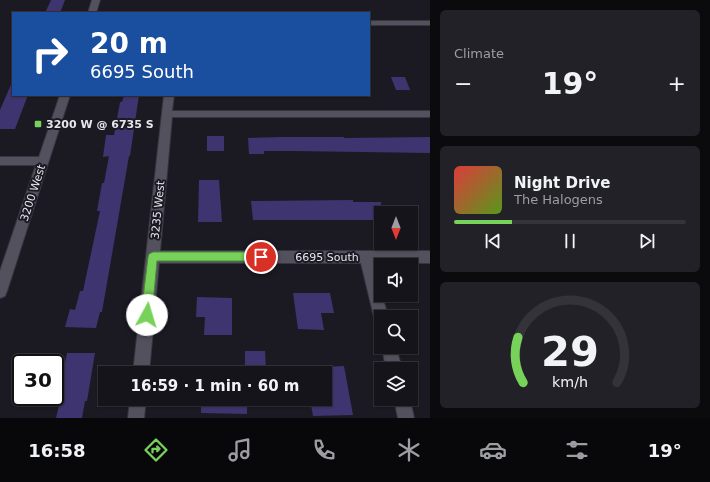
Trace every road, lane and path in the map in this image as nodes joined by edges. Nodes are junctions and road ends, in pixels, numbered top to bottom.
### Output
1 (96, 0) edge
2 (92, 12) edge
3 (370, 22) edge
4 (430, 23) edge
5 (65, 96) edge
6 (169, 96) edge
7 (167, 114) junction
8 (430, 114) edge
9 (0, 161) edge
10 (44, 161) junction
11 (153, 257) junction
12 (366, 257) junction
13 (430, 257) edge
14 (4, 265) edge
15 (0, 291) edge
16 (379, 310) edge
17 (142, 366) edge
18 (137, 406) edge
19 (403, 406) edge
20 (136, 418) edge
21 (406, 418) edge

1 - 2 street
3 - 4 street
5 - 10 street, 3200 West
6 - 7 street, 3235 West
7 - 8 street
7 - 11 street, 3235 West
9 - 10 street
10 - 14 street, 3200 West
11 - 12 street, 6695 South
11 - 17 street, 3235 West
12 - 13 street, 6695 South
12 - 16 street
14 - 15 street, 3200 West
18 - 20 street
19 - 21 street

